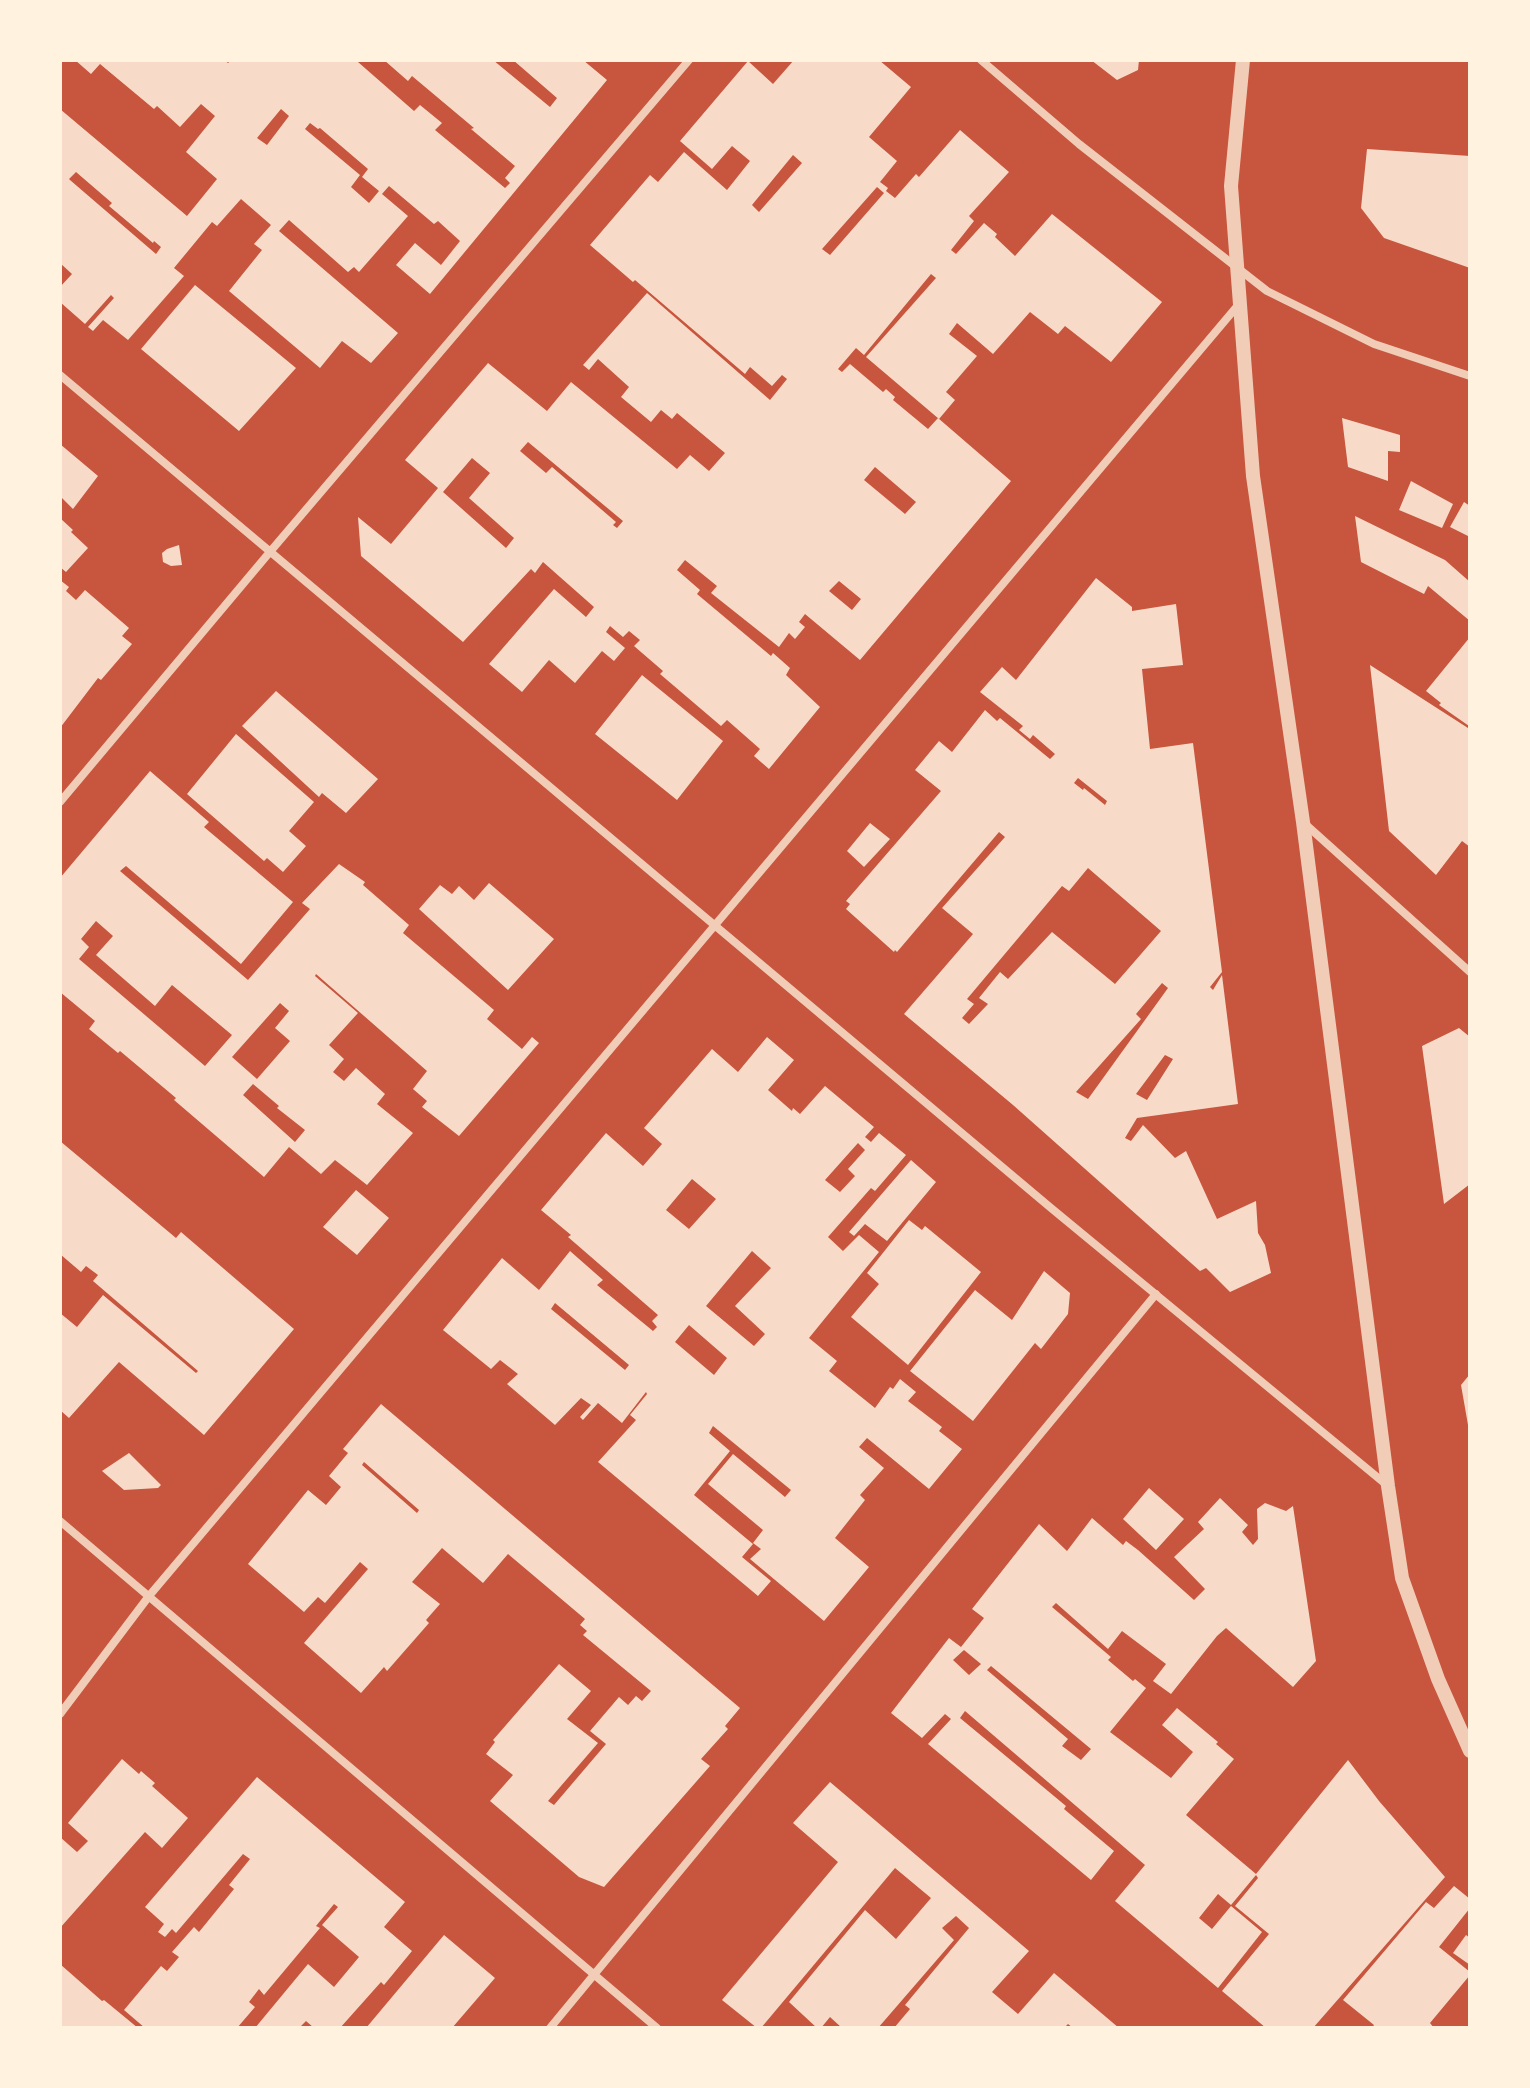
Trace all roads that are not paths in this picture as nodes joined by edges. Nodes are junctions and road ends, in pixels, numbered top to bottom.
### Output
1 (689, 60) edge
2 (981, 60) edge
3 (1243, 60) edge
4 (1237, 267) junction
5 (1239, 304) junction
6 (60, 375) edge
7 (1470, 376) edge
8 (269, 553) junction
9 (60, 802) edge
10 (1303, 822) junction
11 (716, 925) junction
12 (1470, 972) edge
13 (1156, 1294) junction
14 (1388, 1486) junction
15 (60, 1521) edge
16 (149, 1596) junction
17 (60, 1714) edge
18 (1470, 1751) edge
19 (594, 1975) junction
20 (550, 2028) edge
21 (657, 2028) edge

1 - 8 street
2 - 4 street
3 - 4 street
4 - 5 street
4 - 7 street
5 - 10 street
5 - 11 street
6 - 8 street
8 - 9 street
8 - 11 street
10 - 12 street
10 - 14 street
11 - 13 street
11 - 16 street
13 - 14 street
13 - 19 street
14 - 18 street
15 - 16 street
16 - 17 street
16 - 19 street
19 - 20 street
19 - 21 street

